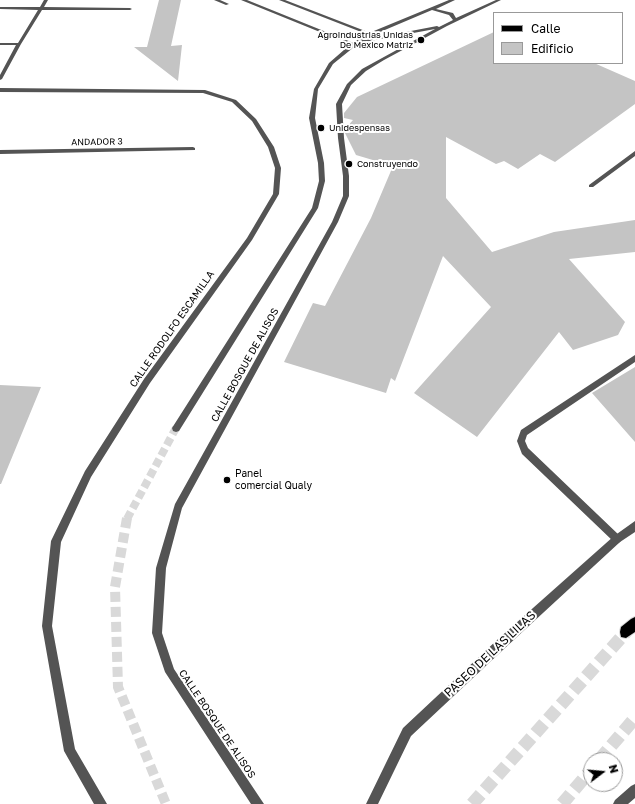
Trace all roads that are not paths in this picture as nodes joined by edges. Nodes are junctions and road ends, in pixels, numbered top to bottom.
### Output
1 (46, 0) edge
2 (216, 0) edge
3 (243, 0) edge
4 (281, 0) edge
5 (453, 0) edge
6 (500, 0) edge
7 (227, 4) dead end
8 (0, 8) edge
9 (40, 9) junction
10 (130, 9) dead end
11 (433, 9) junction
12 (455, 20) junction
13 (445, 25) junction
14 (371, 34) junction
15 (0, 44) edge
16 (18, 44) junction
17 (354, 44) junction
18 (0, 79) edge
19 (0, 90) edge
20 (193, 149) dead end
21 (0, 152) edge
22 (635, 154) edge
23 (591, 186) dead end
24 (635, 358) edge
25 (176, 428) tunnel mouth
26 (635, 526) edge
27 (617, 539) junction
28 (635, 623) edge
29 (626, 632) tunnel mouth
30 (635, 790) edge
31 (254, 802) edge
32 (101, 804) edge
33 (372, 804) edge
34 (619, 804) edge

1 - 9 street
2 - 7 street
3 - 17 street
4 - 14 street
5 - 11 street
6 - 12 street, CALLE BOSQUE DE ALISOS
8 - 9 street
9 - 10 street
9 - 16 street
11 - 12 street
11 - 14 street
12 - 13 street, CALLE BOSQUE DE ALISOS
13 - 17 street
13 - 31 street, CALLE BOSQUE DE ALISOS
14 - 17 street
15 - 16 street
16 - 18 street
17 - 25 street
19 - 32 street, CALLE RODOLFO ESCAMILLA
20 - 21 street, ANDADOR 3
22 - 23 street
24 - 27 street
26 - 27 street, PASEO DE LAS LILAS
27 - 33 street, PASEO DE LAS LILAS
28 - 29 main road
30 - 34 street

